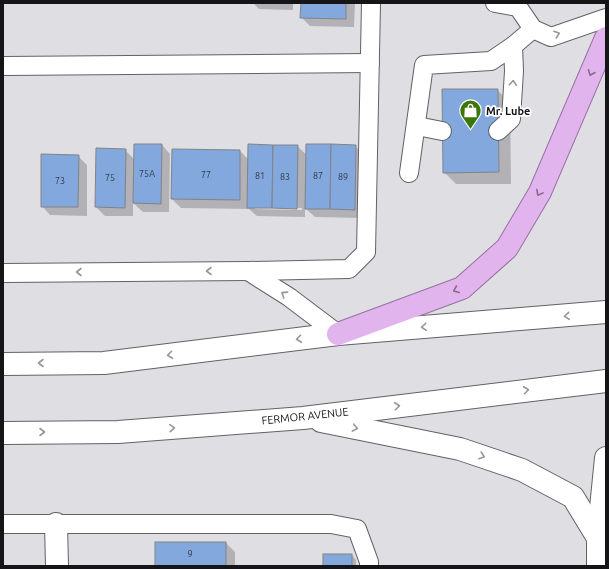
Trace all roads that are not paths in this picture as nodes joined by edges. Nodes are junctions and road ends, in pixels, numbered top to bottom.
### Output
1 (371, 3) edge
2 (495, 3) edge
3 (520, 5) edge
4 (606, 18) edge
5 (533, 29) junction
6 (606, 38) edge
7 (513, 46) junction
8 (370, 63) junction
9 (3, 66) edge
10 (417, 126) junction
11 (498, 130) dead end
12 (442, 131) dead end
13 (410, 173) dead end
14 (248, 271) junction
15 (3, 272) edge
16 (606, 312) edge
17 (338, 334) junction
18 (3, 364) edge
19 (606, 381) edge
20 (303, 418) junction
21 (3, 432) edge
22 (606, 458) edge
23 (3, 524) edge
24 (56, 524) junction
25 (598, 538) junction
26 (57, 566) edge
27 (369, 566) edge
28 (598, 566) edge

1 - 8 lane
2 - 3 lane
3 - 5 lane
5 -> 4 lane
5 - 7 lane
6 -> 17 highway
7 - 10 lane
11 -> 7 lane
8 - 9 lane
8 - 14 lane
10 - 12 lane
10 - 13 lane
14 -> 15 lane
17 -> 14 lane
16 -> 17 main road
17 -> 18 main road
20 -> 19 main road, FERMOR AVENUE
21 -> 20 main road, FERMOR AVENUE
20 -> 25 main road
22 - 25 main road
23 - 24 lane
24 - 26 main road
24 - 27 lane
25 - 28 main road

